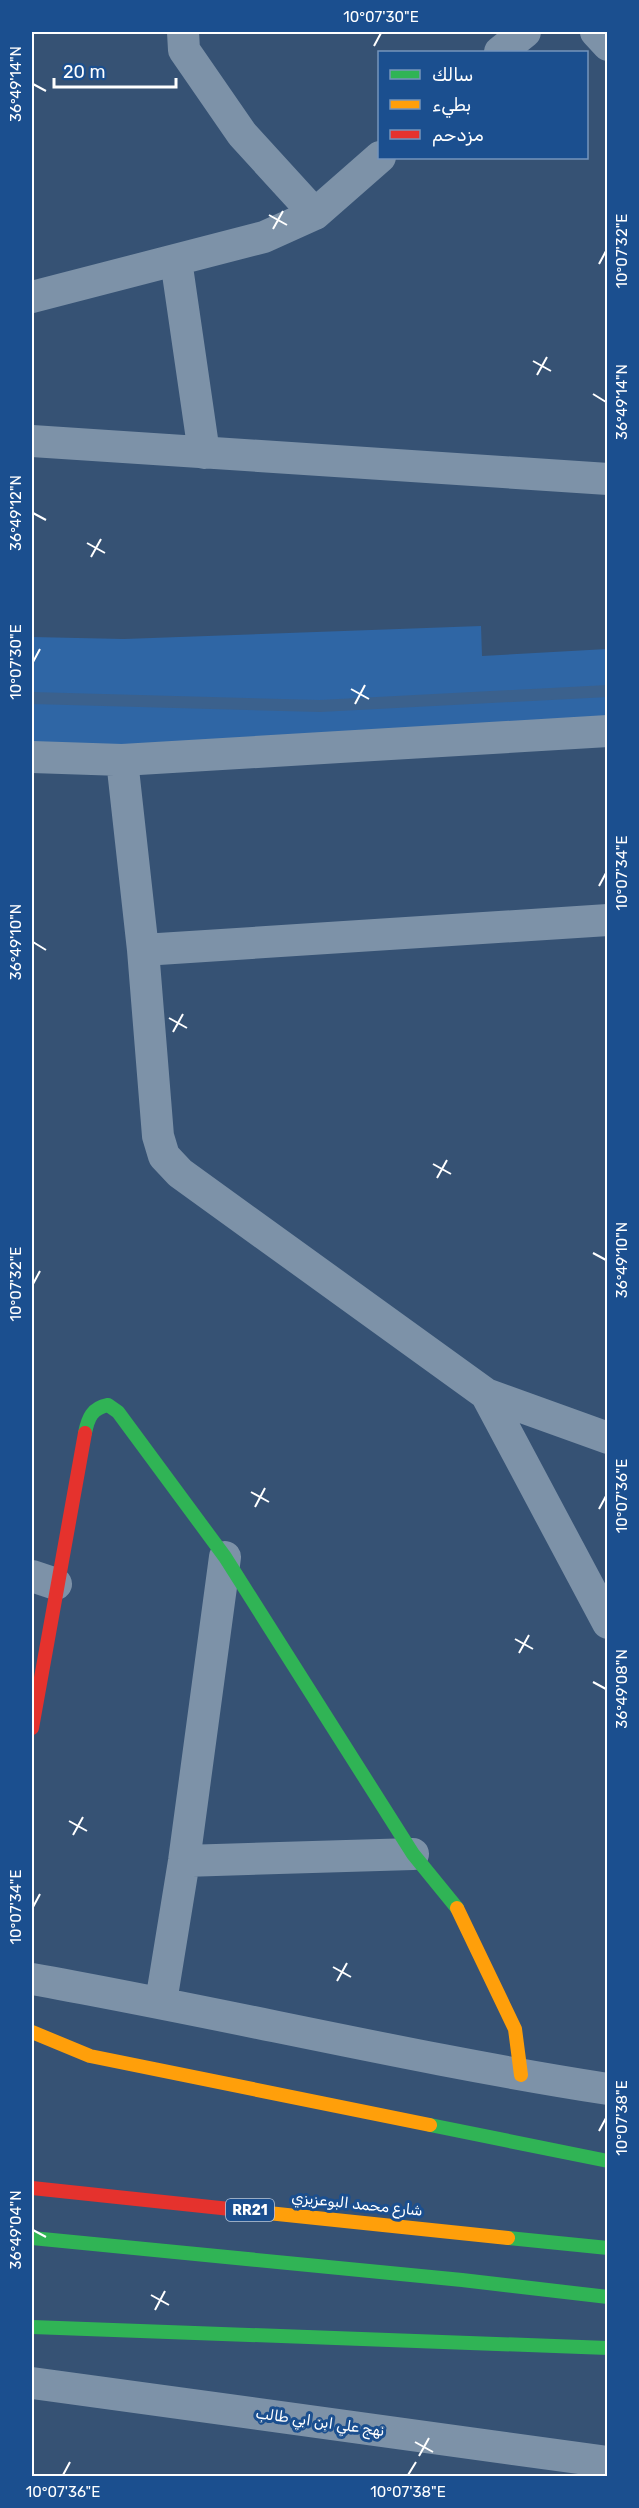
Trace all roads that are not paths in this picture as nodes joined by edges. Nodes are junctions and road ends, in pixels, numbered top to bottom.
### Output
1 (183, 32) edge
2 (525, 32) edge
3 (596, 32) edge
4 (608, 45) edge
5 (501, 51) edge
6 (379, 159) edge
7 (315, 214) junction
8 (176, 260) junction
9 (32, 297) edge
10 (32, 441) edge
11 (204, 453) junction
12 (608, 480) edge
13 (608, 731) edge
14 (32, 757) edge
15 (122, 760) junction
16 (608, 920) edge
17 (143, 950) junction
18 (486, 1394) junction
19 (608, 1438) edge
20 (225, 1557) junction
21 (44, 1580) edge
22 (608, 1623) edge
23 (32, 1728) edge
24 (413, 1854) junction
25 (184, 1861) junction
26 (32, 1979) edge
27 (160, 2002) junction
28 (32, 2032) edge
29 (521, 2075) junction
30 (608, 2089) edge
31 (608, 2161) edge
32 (32, 2188) edge
33 (32, 2238) edge
34 (608, 2248) edge
35 (608, 2297) edge
36 (34, 2326) edge
37 (608, 2348) edge
38 (32, 2383) edge
39 (608, 2462) edge

1 - 7 street
2 - 5 street
3 - 4 street
6 - 7 street
7 - 8 street
8 - 9 street
8 - 11 street
10 - 11 street
11 - 12 street
13 - 15 street
14 - 15 street
15 - 17 street
16 - 17 street
17 - 18 street
18 - 19 street
18 - 22 street
20 - 21 main road
20 - 24 main road
20 - 25 street
21 - 23 main road
24 - 25 street
24 - 29 main road
25 - 27 street
26 - 27 street
27 - 29 street
28 - 31 main road
29 - 30 street
32 - 34 main road, شارع محمد البوعزيزي / RR21
33 - 35 main road
36 - 37 main road
38 - 39 street, نهج علي ابن ابي طالب

